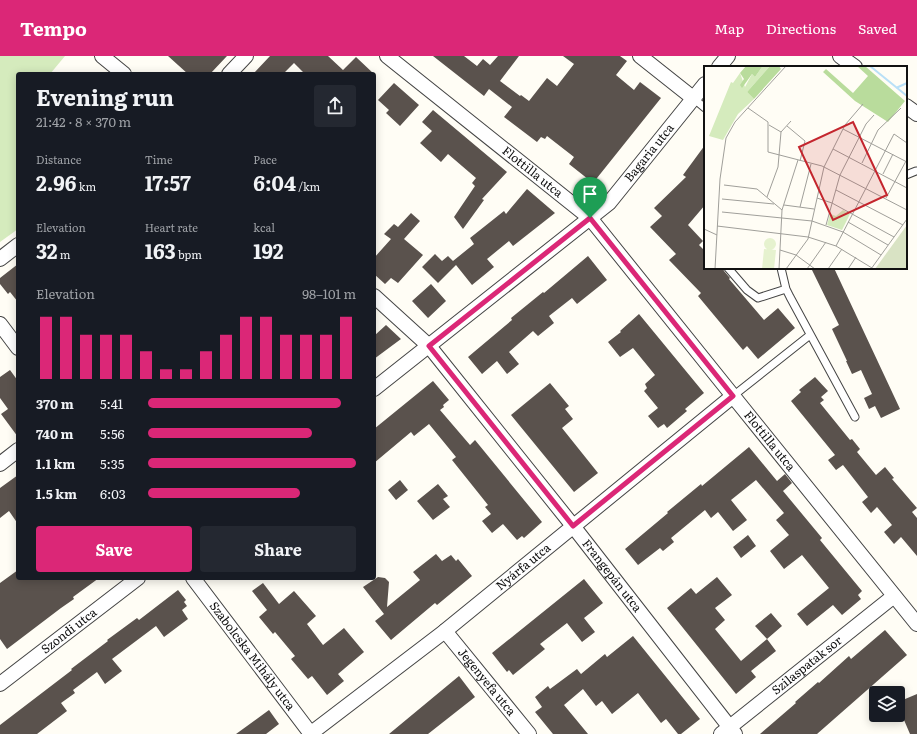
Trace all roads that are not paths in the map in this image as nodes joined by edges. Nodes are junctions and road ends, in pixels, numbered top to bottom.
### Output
1 (102, 56) edge
2 (246, 56) edge
3 (387, 56) edge
4 (640, 56) edge
5 (728, 56) edge
6 (840, 56) edge
7 (720, 66) edge
8 (854, 66) edge
9 (122, 72) edge
10 (231, 72) edge
11 (704, 85) edge
12 (693, 98) junction
13 (704, 107) edge
14 (907, 107) edge
15 (917, 114) edge
16 (916, 171) dead end
17 (907, 175) edge
18 (590, 218) junction
19 (16, 246) edge
20 (0, 258) edge
21 (729, 269) edge
22 (781, 269) edge
23 (786, 289) junction
24 (376, 298) edge
25 (0, 324) edge
26 (810, 335) junction
27 (16, 345) edge
28 (429, 346) junction
29 (376, 388) edge
30 (733, 396) junction
31 (855, 417) dead end
32 (16, 452) edge
33 (0, 464) edge
34 (573, 526) junction
35 (135, 580) edge
36 (195, 580) edge
37 (894, 596) junction
38 (917, 624) edge
39 (445, 631) junction
40 (0, 684) edge
41 (728, 732) edge
42 (311, 734) edge
43 (529, 734) edge

1 - 9 street
2 - 10 street
3 - 18 street, Flottilla utca
4 - 12 street
5 - 7 street
6 - 8 street
11 - 12 street, Bagaria utca
12 - 13 lane
12 - 18 street, Bagaria utca
14 - 15 street
16 - 17 lane
18 - 28 street
18 - 30 street, Flottilla utca
19 - 20 street
21 - 23 lane
22 - 23 lane
23 - 26 lane
24 - 28 street, Frangepán utca
25 - 27 street
26 - 30 lane
26 - 31 lane
28 - 29 street
28 - 34 street, Frangepán utca
30 - 34 street, Nyárfa utca
30 - 37 street, Flottilla utca
32 - 33 street
34 - 39 street, Nyárfa utca
34 - 41 street, Frangepán utca
35 - 40 street, Szondi utca
36 - 42 street, Szabolcska Mihály utca
37 - 38 street, Flottilla utca
37 - 41 street, Szilaspatak sor
39 - 42 street, Nyárfa utca
39 - 43 street, Jegenyefa utca

